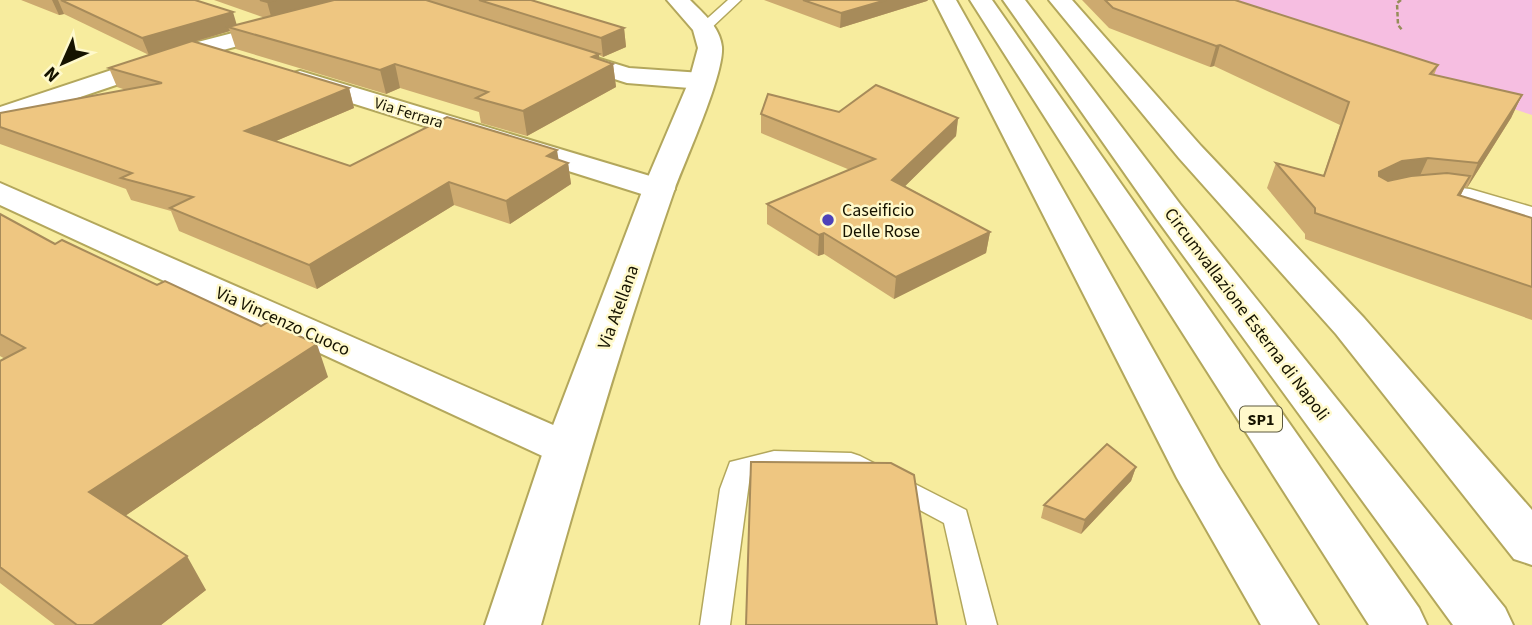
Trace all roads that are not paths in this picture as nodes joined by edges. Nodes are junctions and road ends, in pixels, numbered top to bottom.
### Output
1 (678, 0) edge
2 (735, 0) edge
3 (945, 0) edge
4 (981, 0) edge
5 (1014, 0) edge
6 (1060, 0) edge
7 (396, 1) edge
8 (234, 17) dead end
9 (704, 28) junction
10 (271, 30) junction
11 (536, 46) edge
12 (199, 48) junction
13 (702, 81) junction
14 (0, 116) edge
15 (659, 189) junction
16 (1422, 191) edge
17 (0, 193) edge
18 (1532, 214) edge
19 (566, 449) junction
20 (1532, 545) edge
21 (513, 625) edge
22 (715, 625) edge
23 (982, 625) edge
24 (1290, 625) edge
25 (1399, 625) edge
26 (1485, 625) edge

1 - 9 main road
2 - 9 lane
3 - 24 main road
4 - 25 main road, SP1
5 - 26 main road, Circumvallazione Esterna di Napoli
6 - 20 main road
7 - 10 main road
8 - 10 main road
9 - 13 main road, Via Atellana
10 - 12 main road
11 - 13 main road
12 - 14 main road
12 - 15 main road, Via Ferrara
13 - 15 main road, Via Atellana
15 - 19 main road, Via Atellana
16 - 18 lane
17 - 19 main road, Via Vincenzo Cuoco
19 - 21 main road, Via Atellana
22 - 23 lane

